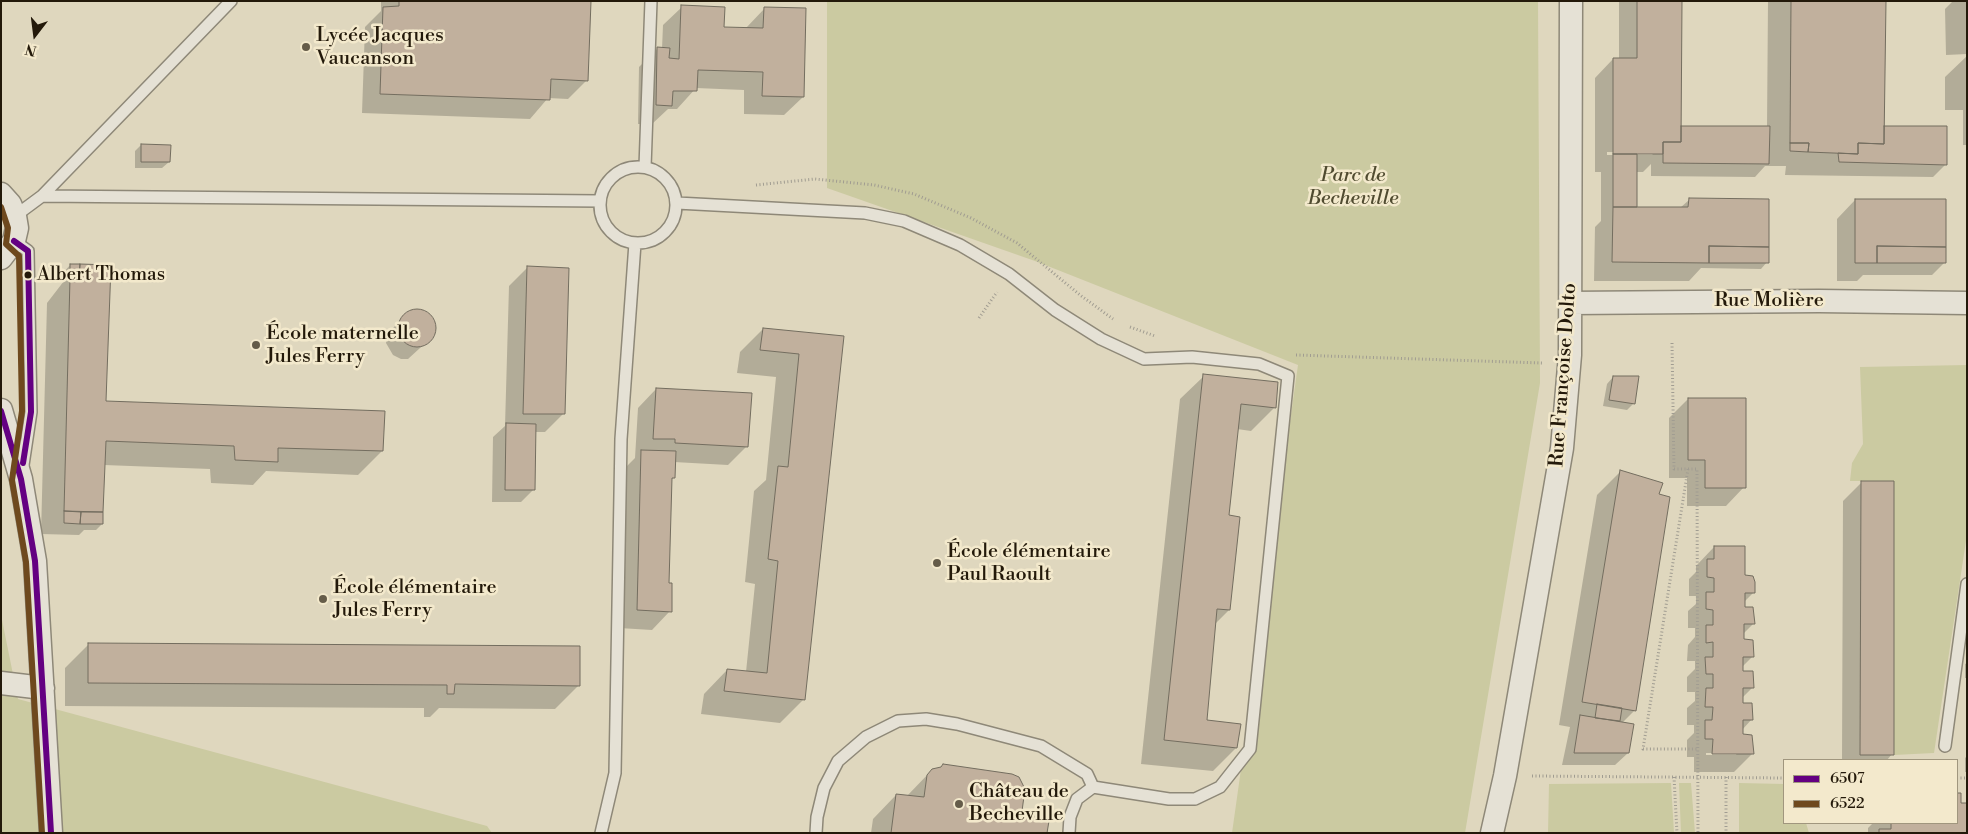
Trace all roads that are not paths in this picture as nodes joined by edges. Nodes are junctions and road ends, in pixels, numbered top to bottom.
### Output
1 (231, 1) edge
2 (651, 1) edge
3 (1571, 1) edge
4 (644, 167) junction
5 (1, 194) edge
6 (42, 196) junction
7 (600, 200) junction
8 (677, 203) junction
9 (16, 216) junction
10 (635, 243) junction
11 (8, 249) edge
12 (1570, 303) junction
13 (1967, 303) edge
14 (1, 410) edge
15 (21, 479) junction
16 (1967, 584) edge
17 (1, 683) edge
18 (43, 688) junction
19 (1945, 746) dead end
20 (1093, 787) junction
21 (51, 833) edge
22 (601, 833) edge
23 (816, 833) edge
24 (1069, 833) edge
25 (1492, 833) edge

1 - 6 lane
2 - 4 lane
3 - 12 street, Rue Françoise Dolto
4 - 7 lane
4 - 8 lane
5 - 9 street
6 - 7 lane
6 - 9 lane
7 - 10 lane
8 - 10 lane
8 - 20 lane
9 - 11 street
10 - 22 lane
11 - 15 lane
12 - 13 street, Rue Molière
12 - 25 street, Rue Françoise Dolto
14 - 15 street
15 - 18 street
16 - 19 lane
17 - 18 street
18 - 21 street
20 - 23 lane
20 - 24 lane

